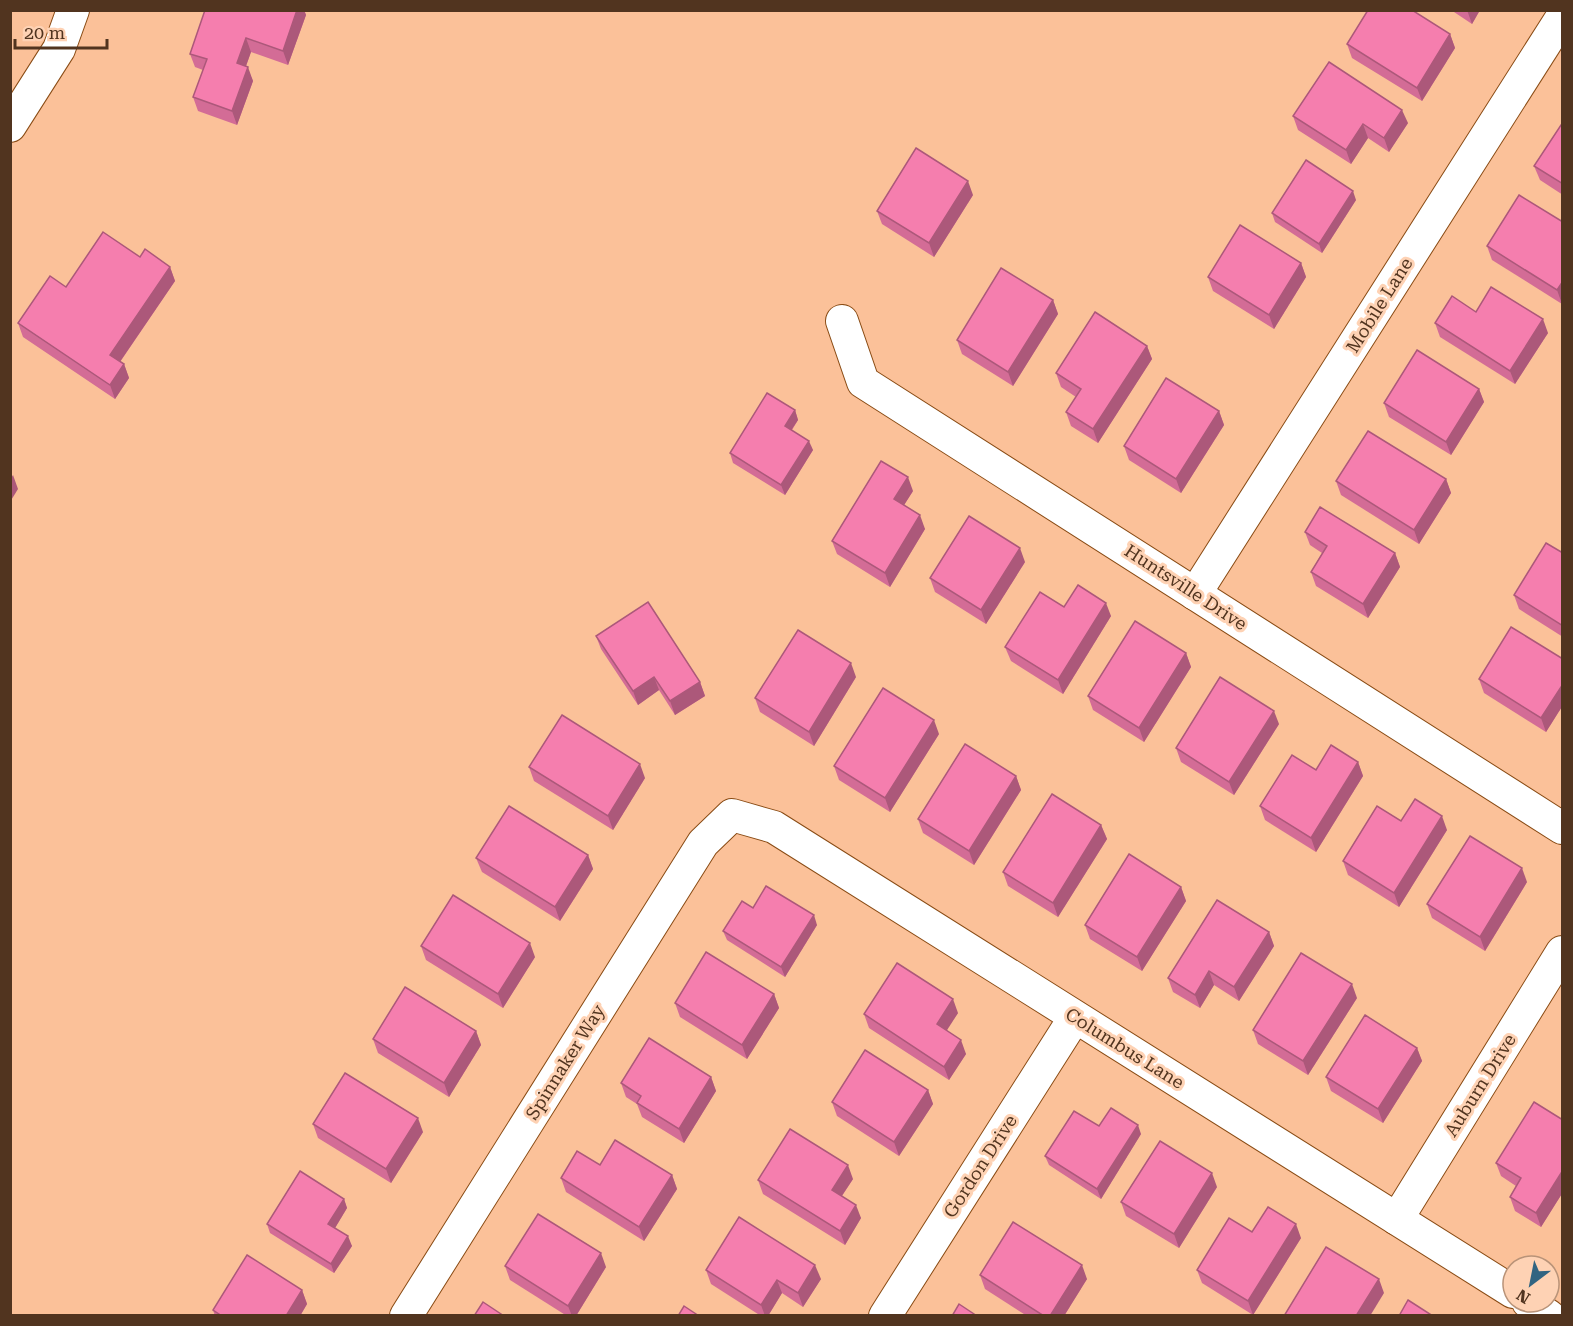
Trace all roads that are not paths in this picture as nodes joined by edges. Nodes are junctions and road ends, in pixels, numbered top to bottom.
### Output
1 (73, 10) edge
2 (1563, 17) edge
3 (10, 126) edge
4 (842, 321) dead end
5 (1196, 594) junction
6 (732, 815) joint
7 (1563, 828) edge
8 (1563, 952) edge
9 (1075, 1017) junction
10 (1397, 1219) junction
11 (1501, 1284) edge
12 (406, 1316) edge
13 (885, 1316) edge

1 - 3 street
2 - 5 street, Mobile Lane
4 - 5 street, Huntsville Drive
5 - 7 street, Huntsville Drive
6 - 9 street, Columbus Lane
6 - 12 street, Spinnaker Way
8 - 10 street, Auburn Drive
9 - 10 street, Columbus Lane
9 - 13 street, Gordon Drive
10 - 11 street, Columbus Lane

